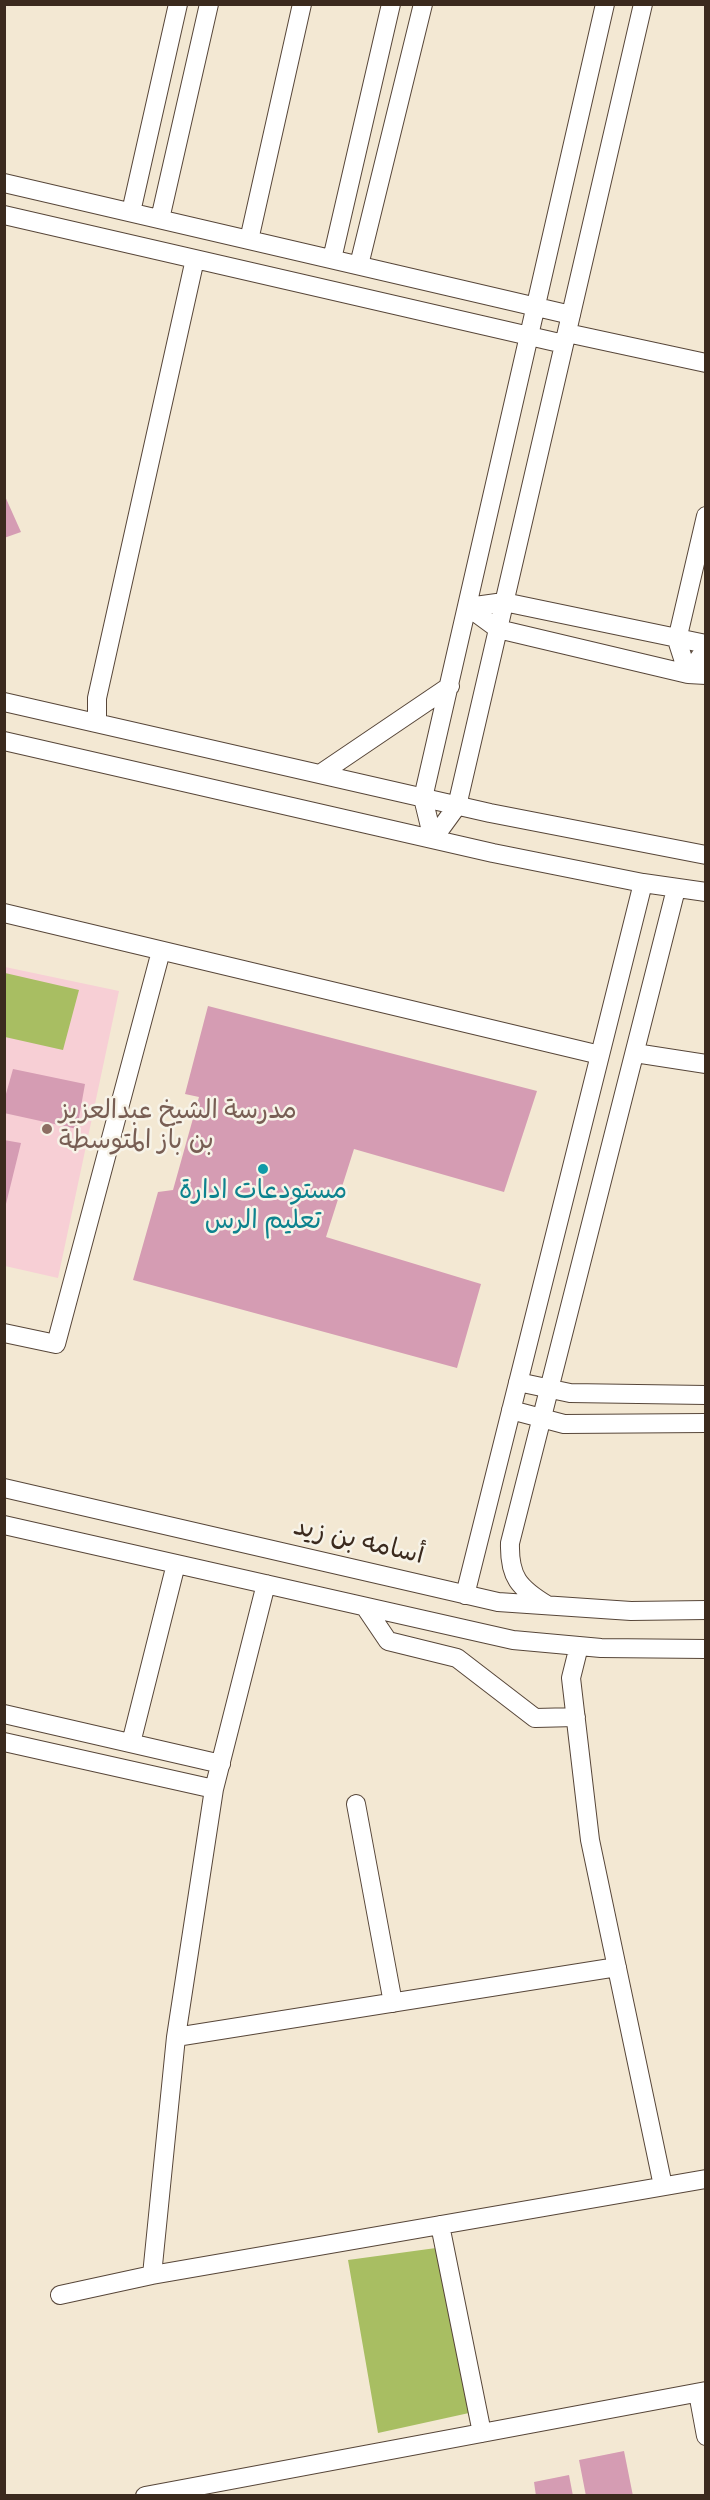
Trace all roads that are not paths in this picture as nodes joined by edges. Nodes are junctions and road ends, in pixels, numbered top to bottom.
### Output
1 (178, 4) edge
2 (209, 4) edge
3 (302, 4) edge
4 (391, 4) edge
5 (423, 4) edge
6 (604, 4) edge
7 (643, 4) edge
8 (4, 183) edge
9 (131, 212) junction
10 (4, 215) edge
11 (160, 219) junction
12 (249, 240) junction
13 (195, 259) junction
14 (332, 259) junction
15 (359, 266) junction
16 (535, 307) junction
17 (567, 330) junction
18 (529, 336) junction
19 (705, 363) edge
20 (705, 516) edge
21 (504, 602) junction
22 (468, 607) junction
23 (498, 629) junction
24 (677, 640) junction
25 (705, 646) edge
26 (697, 675) edge
27 (450, 686) junction
28 (4, 702) edge
29 (97, 723) junction
30 (4, 741) edge
31 (320, 774) junction
32 (423, 798) junction
33 (457, 806) junction
34 (433, 839) junction
35 (705, 855) edge
36 (643, 883) junction
37 (676, 890) junction
38 (705, 892) edge
39 (4, 913) edge
40 (161, 951) junction
41 (634, 1053) junction
42 (600, 1055) junction
43 (705, 1064) edge
44 (4, 1333) edge
45 (518, 1382) junction
46 (549, 1389) junction
47 (705, 1395) edge
48 (511, 1410) junction
49 (542, 1418) junction
50 (705, 1424) edge
51 (4, 1488) edge
52 (4, 1525) edge
53 (176, 1564) junction
54 (266, 1584) junction
55 (465, 1594) junction
56 (547, 1605) junction
57 (365, 1607) junction
58 (705, 1610) edge
59 (579, 1646) junction
60 (705, 1649) edge
61 (4, 1714) edge
62 (576, 1717) junction
63 (4, 1742) edge
64 (131, 1743) junction
65 (221, 1764) junction
66 (214, 1789) junction
67 (356, 1804) dead end
68 (617, 1967) junction
69 (393, 2003) junction
70 (176, 2037) junction
71 (705, 2179) edge
72 (663, 2186) junction
73 (440, 2225) junction
74 (152, 2275) junction
75 (60, 2295) dead end
76 (702, 2392) edge
77 (482, 2433) junction
78 (705, 2436) edge
79 (145, 2496) edge

1 - 9 street
2 - 11 street
3 - 12 street
4 - 14 street
5 - 15 street
6 - 16 street
7 - 17 street
8 - 9 street
9 - 11 street
10 - 13 street
11 - 12 street
12 - 14 street
13 - 18 street
13 - 29 street
14 - 15 street
15 - 16 street
16 - 17 street
16 - 18 street
17 - 18 street
17 - 19 street
17 - 21 street
18 - 22 street
20 - 24 street
21 - 22 street
21 - 23 street
21 - 24 street
22 - 23 street
22 - 27 street
23 - 26 street
23 - 33 street
24 - 25 street
24 - 26 street
25 - 26 street
27 - 31 street
27 - 32 street
28 - 29 street
29 - 31 street
30 - 34 street
31 - 32 street
32 - 33 street
32 - 34 street
33 - 34 street
33 - 35 street
34 - 36 street
36 - 37 street
36 - 42 street
37 - 38 street
37 - 41 street
39 - 40 street
40 - 42 street
40 - 44 street
41 - 43 street
41 - 46 street
42 - 45 street
45 - 46 street
45 - 48 street
46 - 47 street
46 - 49 street
48 - 49 street
48 - 55 street
49 - 50 street
49 - 56 street
51 - 55 street, أسامه بن زيد
52 - 53 street
53 - 54 street
53 - 64 street
54 - 57 street
54 - 65 street
55 - 56 street, أسامه بن زيد
56 - 58 street, أسامه بن زيد
57 - 59 street
57 - 62 street
59 - 60 street
59 - 62 street
61 - 64 street
62 - 68 street
63 - 66 street
64 - 65 street
65 - 66 street
66 - 70 street
67 - 69 street
68 - 69 street
68 - 72 street
69 - 70 street
70 - 74 street
71 - 72 street
72 - 73 street
73 - 74 street
73 - 77 street
74 - 75 street
76 - 77 street
76 - 78 street
77 - 79 street

